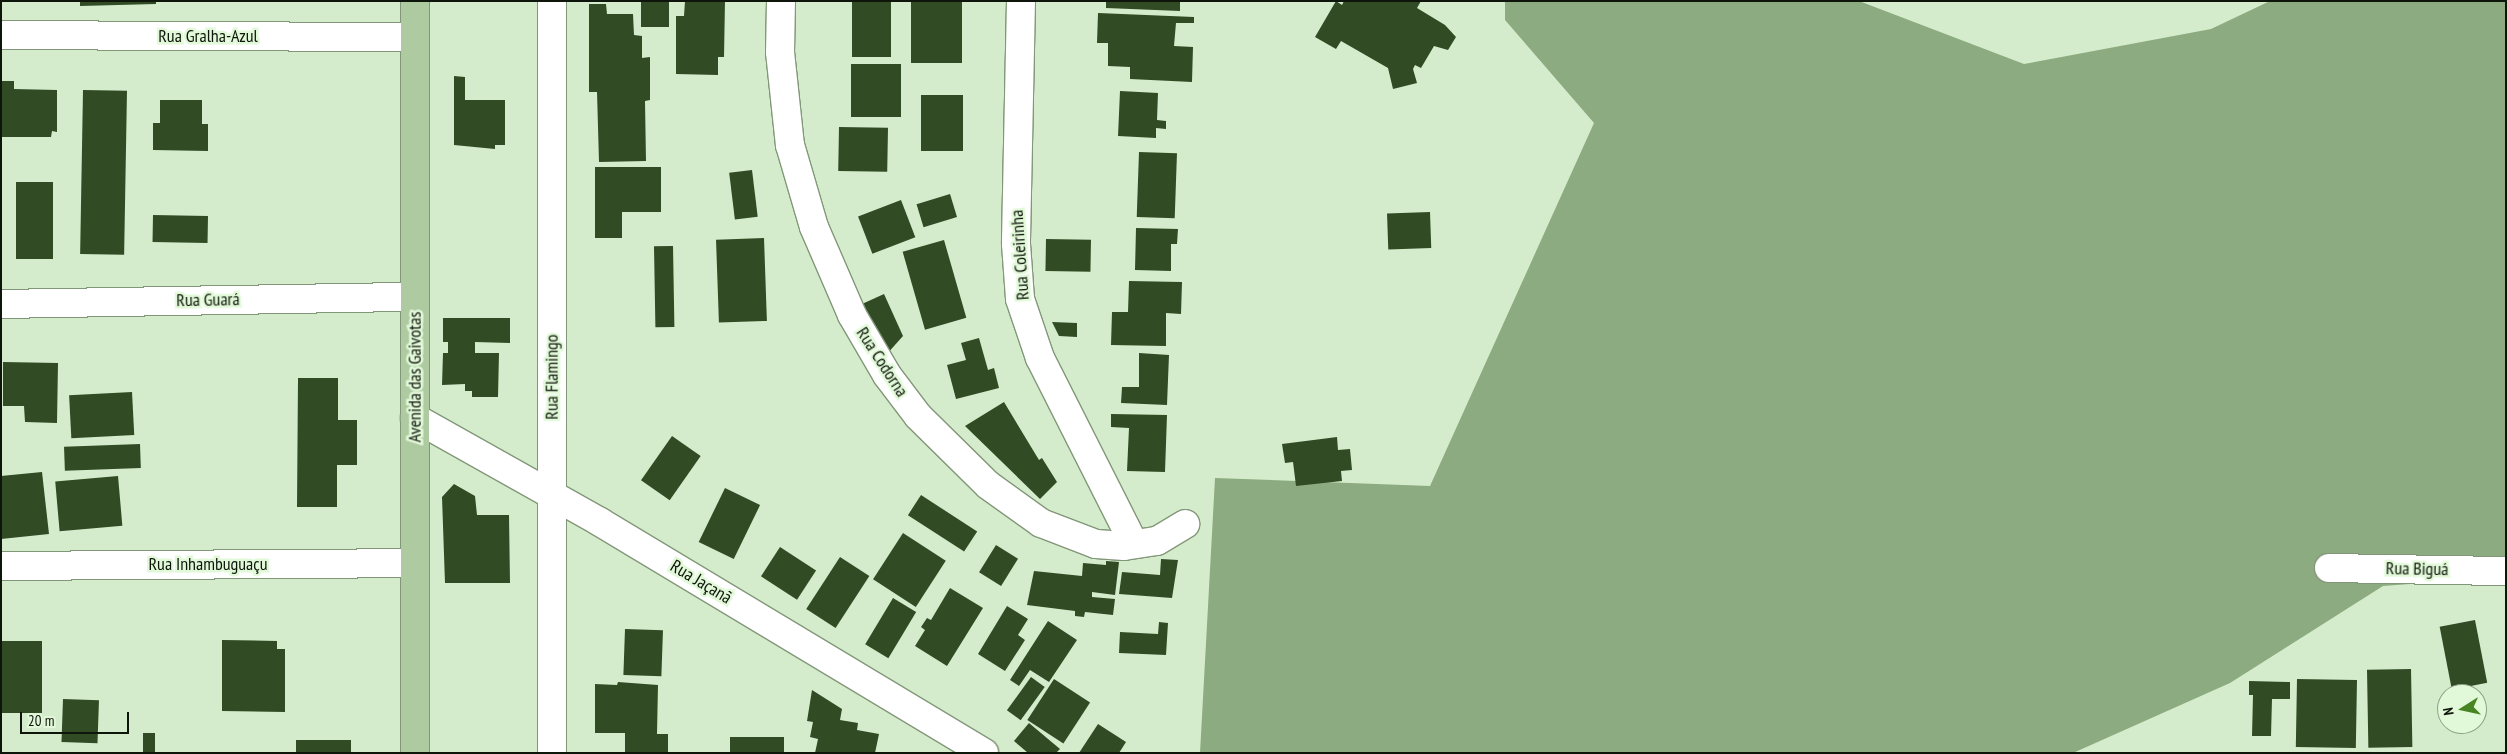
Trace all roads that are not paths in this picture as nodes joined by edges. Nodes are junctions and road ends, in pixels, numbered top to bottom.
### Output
1 (415, 1) edge
2 (552, 1) edge
3 (781, 1) edge
4 (1021, 1) edge
5 (1, 35) edge
6 (415, 37) junction
7 (415, 297) junction
8 (1, 304) edge
9 (415, 418) junction
10 (552, 495) junction
11 (1185, 524) dead end
12 (1134, 544) junction
13 (415, 563) junction
14 (1, 566) edge
15 (2329, 568) dead end
16 (2506, 571) edge
17 (415, 753) edge
18 (552, 753) edge
19 (984, 753) edge

1 - 6 main road, Avenida das Gaivotas
2 - 10 street, Rua Flamingo
3 - 12 street, Rua Codorna
4 - 12 street, Rua Coleirinha
5 - 6 street, Rua Gralha-Azul
6 - 7 main road, Avenida das Gaivotas
7 - 8 street, Rua Guará
7 - 9 main road, Avenida das Gaivotas
9 - 10 street, Rua Jaçanã
9 - 13 main road, Avenida das Gaivotas
10 - 18 street, Rua Flamingo
10 - 19 street, Rua Jaçanã
11 - 12 street, Rua Codorna
13 - 14 street, Rua Inhambuguaçu
13 - 17 main road, Avenida das Gaivotas
15 - 16 street, Rua Biguá

